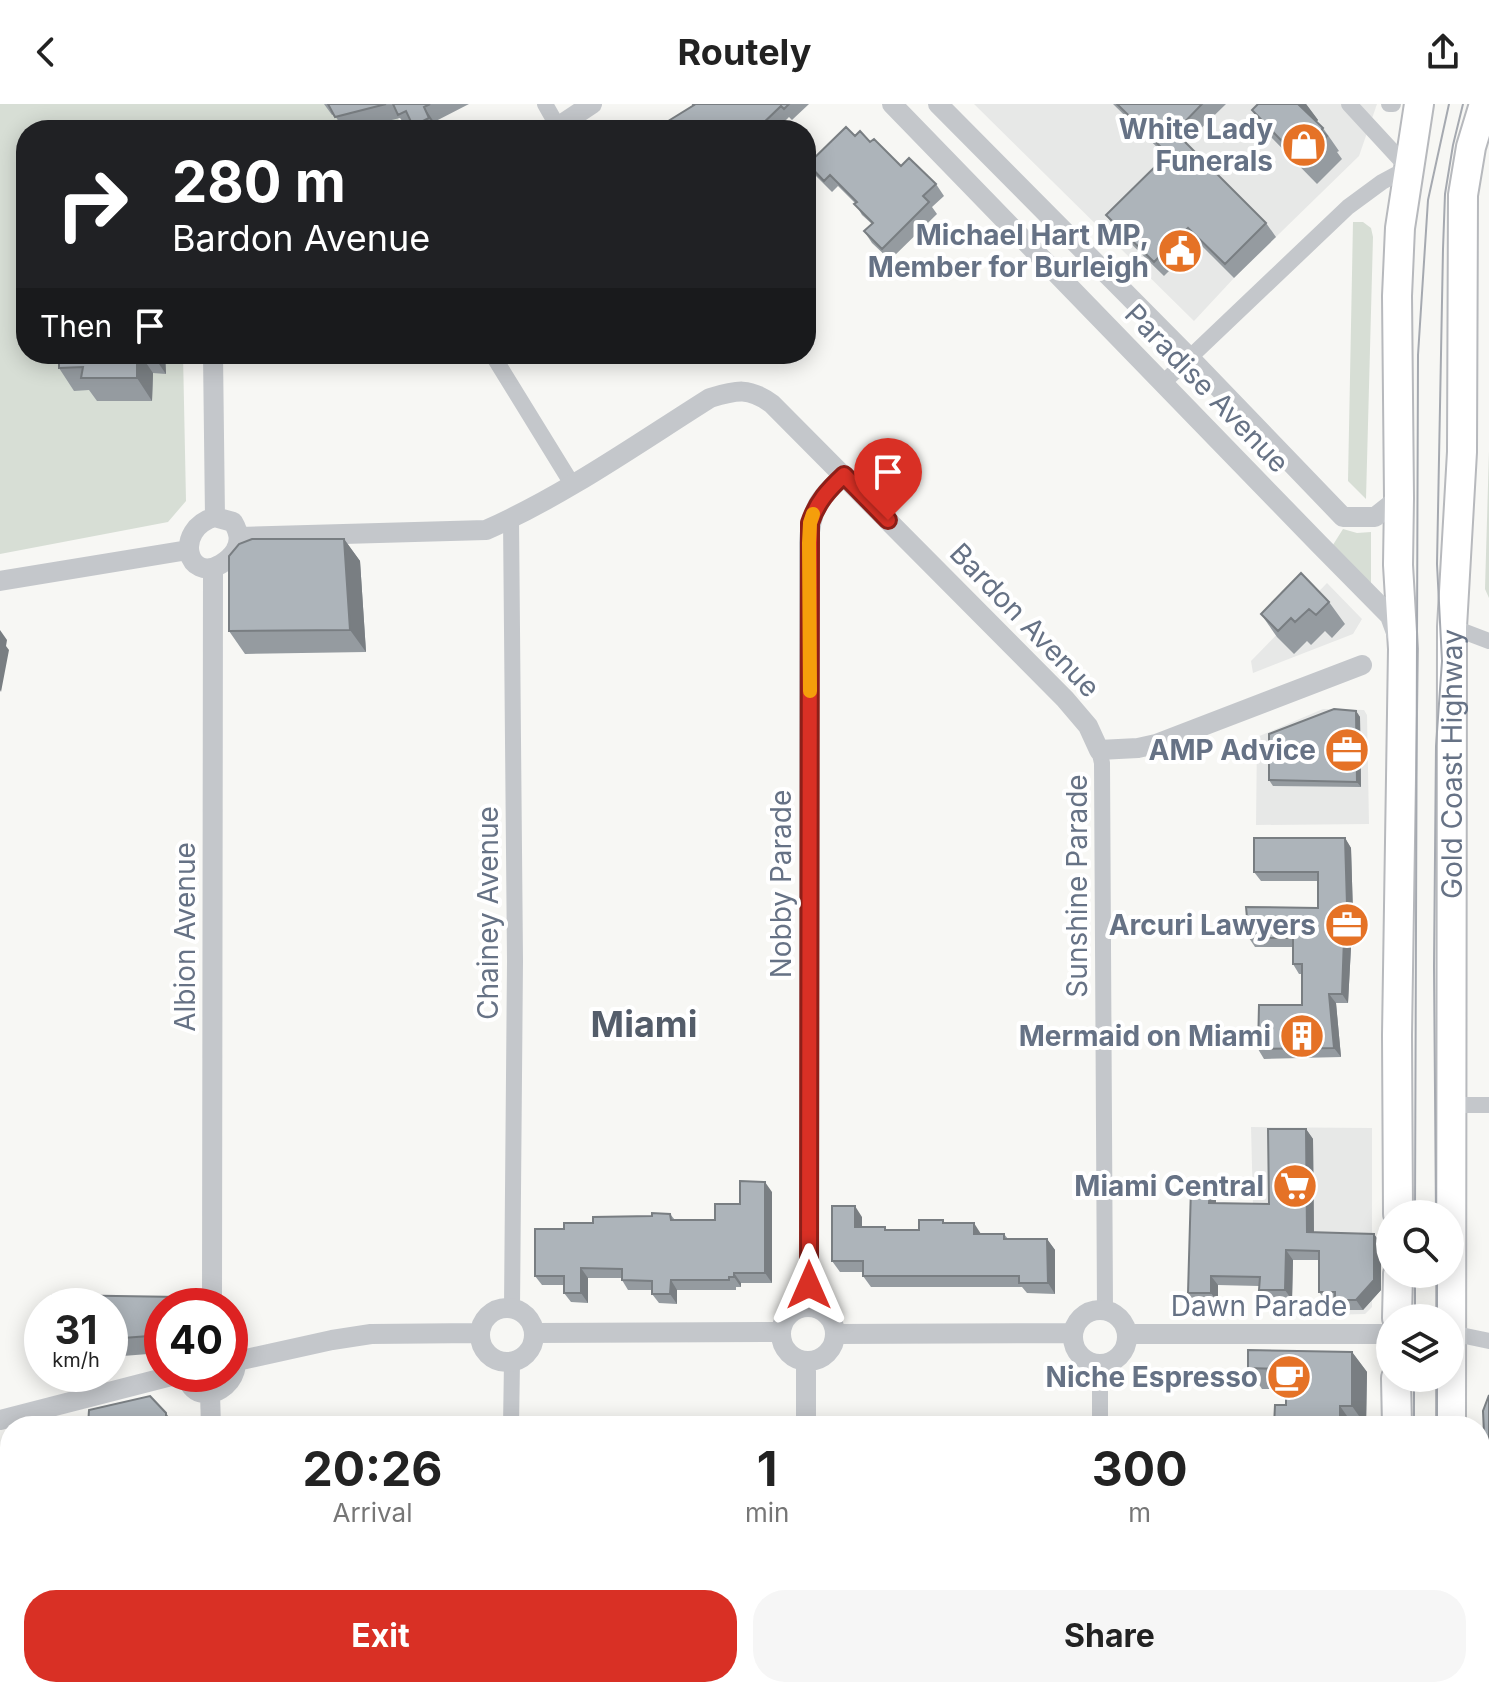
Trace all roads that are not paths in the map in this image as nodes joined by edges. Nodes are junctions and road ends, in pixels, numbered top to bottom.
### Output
1 (592, 104) edge
2 (892, 104) edge
3 (938, 104) edge
4 (1349, 104) edge
5 (1419, 104) edge
6 (1484, 104) edge
7 (569, 120) edge
8 (1408, 168) junction
9 (1190, 358) junction
10 (213, 364) edge
11 (498, 364) edge
12 (1163, 383) junction
13 (844, 475) junction
14 (572, 484) junction
15 (1399, 498) junction
16 (215, 517) junction
17 (1343, 517) junction
18 (511, 519) junction
19 (239, 537) junction
20 (1318, 543) junction
21 (188, 550) junction
22 (213, 568) junction
23 (0, 581) edge
24 (1452, 627) junction
25 (1489, 641) edge
26 (1403, 649) junction
27 (1362, 665) dead end
28 (1099, 750) junction
29 (1452, 1105) junction
30 (1489, 1105) edge
31 (1398, 1200) edge
32 (212, 1288) edge
33 (1451, 1304) edge
34 (809, 1306) junction
35 (512, 1307) junction
36 (1105, 1309) junction
37 (780, 1332) junction
38 (479, 1333) junction
39 (534, 1333) junction
40 (1073, 1333) junction
41 (837, 1334) junction
42 (1127, 1334) junction
43 (1376, 1334) edge
44 (1464, 1336) edge
45 (1489, 1341) edge
46 (248, 1352) edge
47 (512, 1362) junction
48 (806, 1363) junction
49 (1100, 1365) junction
50 (144, 1383) edge
51 (205, 1392) edge
52 (215, 1392) edge
53 (1396, 1392) edge
54 (1451, 1392) edge
55 (210, 1394) junction
56 (16, 1416) edge
57 (211, 1416) edge
58 (511, 1416) edge
59 (806, 1416) edge
60 (1100, 1416) edge
61 (1397, 1416) edge
62 (1451, 1416) edge

1 - 7 street
2 - 12 street, Paradise Avenue
3 - 9 street, Paradise Avenue
4 - 8 street
5 - 8 highway, Gold Coast Highway
6 - 24 highway, Gold Coast Highway
8 - 9 street
8 - 15 highway, Gold Coast Highway
9 - 12 street
9 - 17 street, Paradise Avenue
10 - 16 street
11 - 14 street
12 - 20 street, Paradise Avenue
13 - 14 street, Bardon Avenue
13 - 28 street, Bardon Avenue
13 - 34 street, Nobby Parade
14 - 18 street, Bardon Avenue
15 - 17 street
15 - 26 highway, Gold Coast Highway
16 - 19 street
16 - 21 street
17 - 20 street
18 - 19 street, Bardon Avenue
18 - 35 street, Chainey Avenue
19 - 22 street
20 - 26 street, Paradise Avenue
21 - 22 street
21 - 23 street
22 - 32 street, Albion Avenue
24 - 25 street
24 - 29 highway, Gold Coast Highway
26 - 31 highway, Gold Coast Highway
27 - 28 street
28 - 36 street, Sunshine Parade
29 - 30 street
29 - 33 highway, Gold Coast Highway
34 - 37 street
34 - 41 street
35 - 38 street
35 - 39 street
36 - 40 street
36 - 42 street
37 - 39 street
37 - 48 street
38 - 46 street
38 - 47 street
39 - 47 street
40 - 41 street
40 - 49 street
41 - 48 street
42 - 43 street, Dawn Parade
42 - 49 street
44 - 45 street
47 - 58 street
48 - 59 street
49 - 60 street
50 - 56 street
51 - 55 street
52 - 55 street
53 - 61 highway
54 - 62 highway, Gold Coast Highway
55 - 57 street

